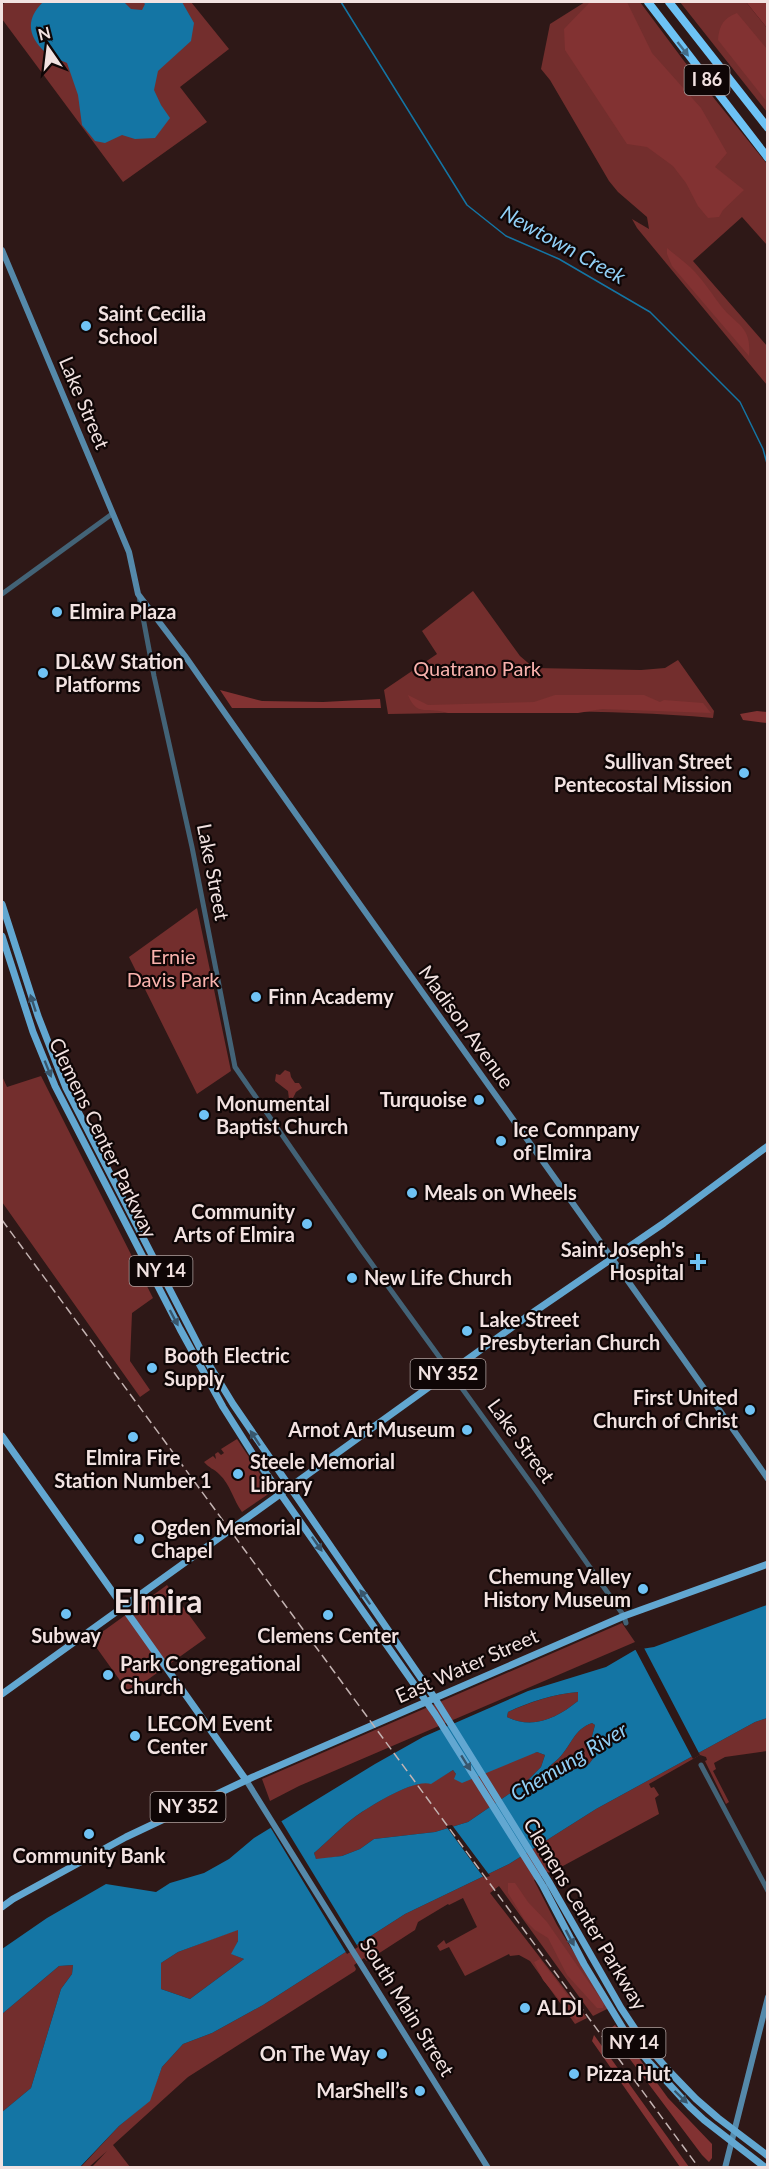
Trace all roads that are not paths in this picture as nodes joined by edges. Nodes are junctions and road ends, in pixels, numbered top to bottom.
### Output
1 (648, 2) edge
2 (669, 2) edge
3 (768, 128) edge
4 (768, 158) edge
5 (2, 250) edge
6 (112, 514) junction
7 (2, 594) edge
8 (138, 594) junction
9 (2, 904) edge
10 (2, 936) edge
11 (768, 1146) edge
12 (612, 1259) junction
13 (450, 1372) junction
14 (2, 1436) edge
15 (768, 1479) edge
16 (285, 1491) junction
17 (768, 1564) edge
18 (123, 1606) junction
19 (625, 1619) junction
20 (2, 1694) edge
21 (434, 1697) junction
22 (426, 1700) junction
23 (438, 1712) junction
24 (701, 1765) dead end
25 (246, 1780) junction
26 (546, 1884) junction
27 (768, 1891) edge
28 (2, 1907) edge
29 (768, 1997) edge
30 (734, 2130) junction
31 (731, 2141) junction
32 (768, 2156) edge
33 (488, 2168) edge
34 (725, 2168) edge
35 (766, 2168) edge

1 -> 4 highway, I 86
2 - 3 highway, I 86
5 - 6 main road, Lake Street
6 - 7 street
6 - 8 main road, Lake Street
8 - 12 main road, Madison Avenue
8 - 13 street, Lake Street
16 -> 9 main road, Clemens Center Parkway / NY 14
10 -> 16 main road, Clemens Center Parkway / NY 14
11 - 12 main road, NY 352
12 - 13 main road, NY 352
12 - 15 main road, Madison Avenue
13 - 16 main road, NY 352
13 - 19 street, Lake Street
14 - 18 main road
16 - 18 main road, NY 352
21 -> 16 main road, Clemens Center Parkway / NY 14
16 -> 22 main road, Clemens Center Parkway / NY 14
17 - 19 main road, East Water Street / NY 352
18 - 20 main road, NY 352
18 - 25 main road
19 - 21 main road, East Water Street / NY 352
21 - 22 main road, East Water Street / NY 352
21 - 23 main road, Clemens Center Parkway / NY 14
22 - 23 main road, Clemens Center Parkway / NY 14
22 - 25 main road, East Water Street / NY 352
23 - 26 main road, Clemens Center Parkway / NY 14
24 - 27 street
25 - 28 main road, NY 352
25 - 33 main road, South Main Street
26 - 30 main road, Clemens Center Parkway / NY 14
26 -> 31 main road, Clemens Center Parkway / NY 14
29 - 30 main road
30 - 31 main road
30 - 32 main road, Clemens Center Parkway / NY 14
31 - 34 main road
31 - 35 main road, Clemens Center Parkway / NY 14

